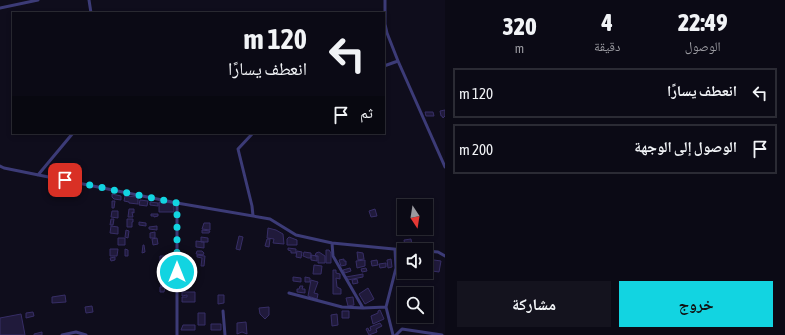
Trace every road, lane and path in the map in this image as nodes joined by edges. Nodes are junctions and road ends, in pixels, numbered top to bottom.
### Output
1 (38, 0) edge
2 (89, 0) edge
3 (385, 0) edge
4 (0, 8) edge
5 (91, 12) edge
6 (398, 61) junction
7 (385, 66) edge
8 (72, 134) edge
9 (252, 134) edge
10 (0, 166) edge
11 (445, 167) edge
12 (38, 175) junction
13 (177, 203) junction
14 (253, 216) junction
15 (332, 243) junction
16 (395, 250) joint
17 (433, 252) edge
18 (445, 256) edge
19 (289, 293) dead end
20 (386, 307) junction
21 (363, 308) junction
22 (223, 311) dead end
23 (62, 335) edge
24 (86, 335) edge
25 (177, 335) edge
26 (225, 335) edge
27 (395, 335) edge
28 (442, 335) edge

1 - 4 street
2 - 5 street
3 - 6 street
6 - 7 street
6 - 11 street
8 - 12 street
9 - 14 street
10 - 12 street
12 - 13 street
13 - 14 street
13 - 25 street
14 - 15 street
15 - 16 street
15 - 21 street
16 - 20 street
17 - 18 street
19 - 21 street
20 - 21 street
20 - 27 street
22 - 26 street
23 - 24 street
27 - 28 street

